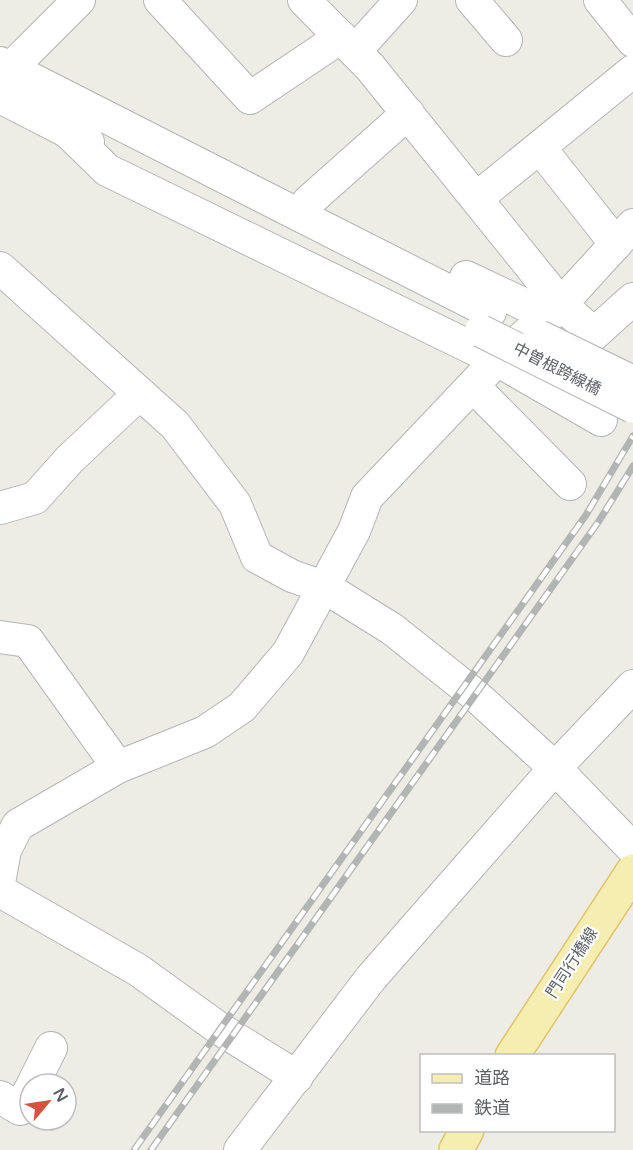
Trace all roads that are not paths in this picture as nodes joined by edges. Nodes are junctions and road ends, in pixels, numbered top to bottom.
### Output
1 (79, 0) edge
2 (160, 0) edge
3 (304, 0) edge
4 (401, 0) edge
5 (472, 0) edge
6 (600, 0) edge
7 (506, 40) dead end
8 (633, 41) edge
9 (348, 44) junction
10 (4, 71) edge
11 (633, 71) edge
12 (0, 97) edge
13 (96, 112) junction
14 (408, 113) junction
15 (70, 134) junction
16 (540, 148) junction
17 (477, 198) junction
18 (308, 202) junction
19 (624, 234) edge
20 (0, 268) edge
21 (633, 299) edge
22 (555, 310) junction
23 (485, 322) junction
24 (497, 360) junction
25 (633, 382) edge
26 (474, 387) junction
27 (139, 394) junction
28 (633, 407) edge
29 (601, 420) dead end
30 (570, 484) dead end
31 (0, 508) edge
32 (326, 588) junction
33 (0, 637) edge
34 (633, 686) edge
35 (118, 767) junction
36 (555, 768) junction
37 (633, 849) edge
38 (2, 858) edge
39 (633, 871) edge
40 (0, 891) edge
41 (51, 1048) dead end
42 (513, 1054) edge
43 (39, 1072) edge
44 (297, 1077) junction
45 (0, 1097) edge
46 (18, 1108) edge
47 (467, 1132) edge
48 (240, 1150) edge
49 (456, 1150) edge

1 - 10 street
2 - 9 street
3 - 9 street
4 - 9 street
5 - 7 street
6 - 8 street
9 - 14 street
10 - 13 street
11 - 16 street
12 - 15 street
13 - 18 street
13 - 23 street
14 - 17 street
14 - 18 street
15 - 23 street
15 - 24 street
16 - 17 street
16 - 19 street
17 - 22 street
18 - 22 street
19 - 22 street
20 - 27 street
21 - 22 street
22 - 24 street
23 - 25 street, 中曽根跨線橋, bridge
23 - 28 street, 中曽根跨線橋, bridge
24 - 26 street
24 - 29 street
26 - 30 street
26 - 32 street
27 - 31 street
27 - 32 street
32 - 35 street
32 - 36 street
33 - 35 street
34 - 36 street
35 - 38 street
36 - 37 street
36 - 44 street
39 - 42 main road, 門司行橋線
40 - 44 street
41 - 43 street
44 - 48 street
45 - 46 street
47 - 49 main road

